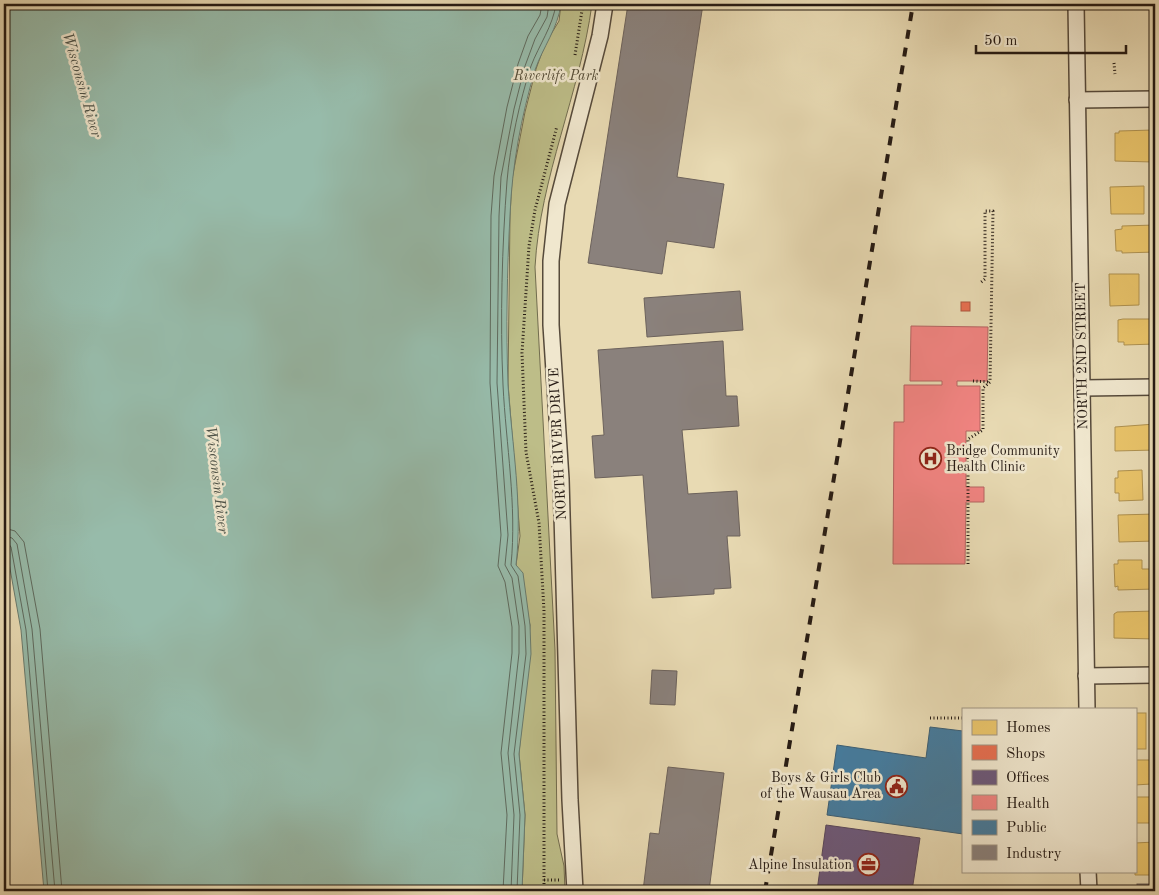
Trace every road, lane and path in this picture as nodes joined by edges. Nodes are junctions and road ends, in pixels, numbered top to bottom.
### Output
1 (605, 4) edge
2 (1076, 4) edge
3 (1114, 63) dead end
4 (1115, 74) dead end
5 (1155, 99) edge
6 (1077, 100) junction
7 (980, 283) dead end
8 (973, 382) dead end
9 (990, 382) junction
10 (1155, 387) edge
11 (1083, 388) junction
12 (973, 431) dead end
13 (974, 436) junction
14 (968, 564) dead end
15 (1155, 675) edge
16 (1086, 676) junction
17 (1087, 708) edge
18 (930, 718) dead end
19 (962, 718) edge
20 (1088, 872) edge
21 (574, 891) edge
22 (1089, 891) edge

1 - 21 street, NORTH RIVER DRIVE
2 - 6 street, NORTH 2ND STREET
3 - 4 path
5 - 6 street
6 - 11 street, NORTH 2ND STREET
7 - 9 path
8 - 9 path
9 - 13 path
10 - 11 street
11 - 16 street, NORTH 2ND STREET
12 - 13 path
13 - 14 path
15 - 16 street
16 - 17 street, NORTH 2ND STREET
18 - 19 path
20 - 22 street

